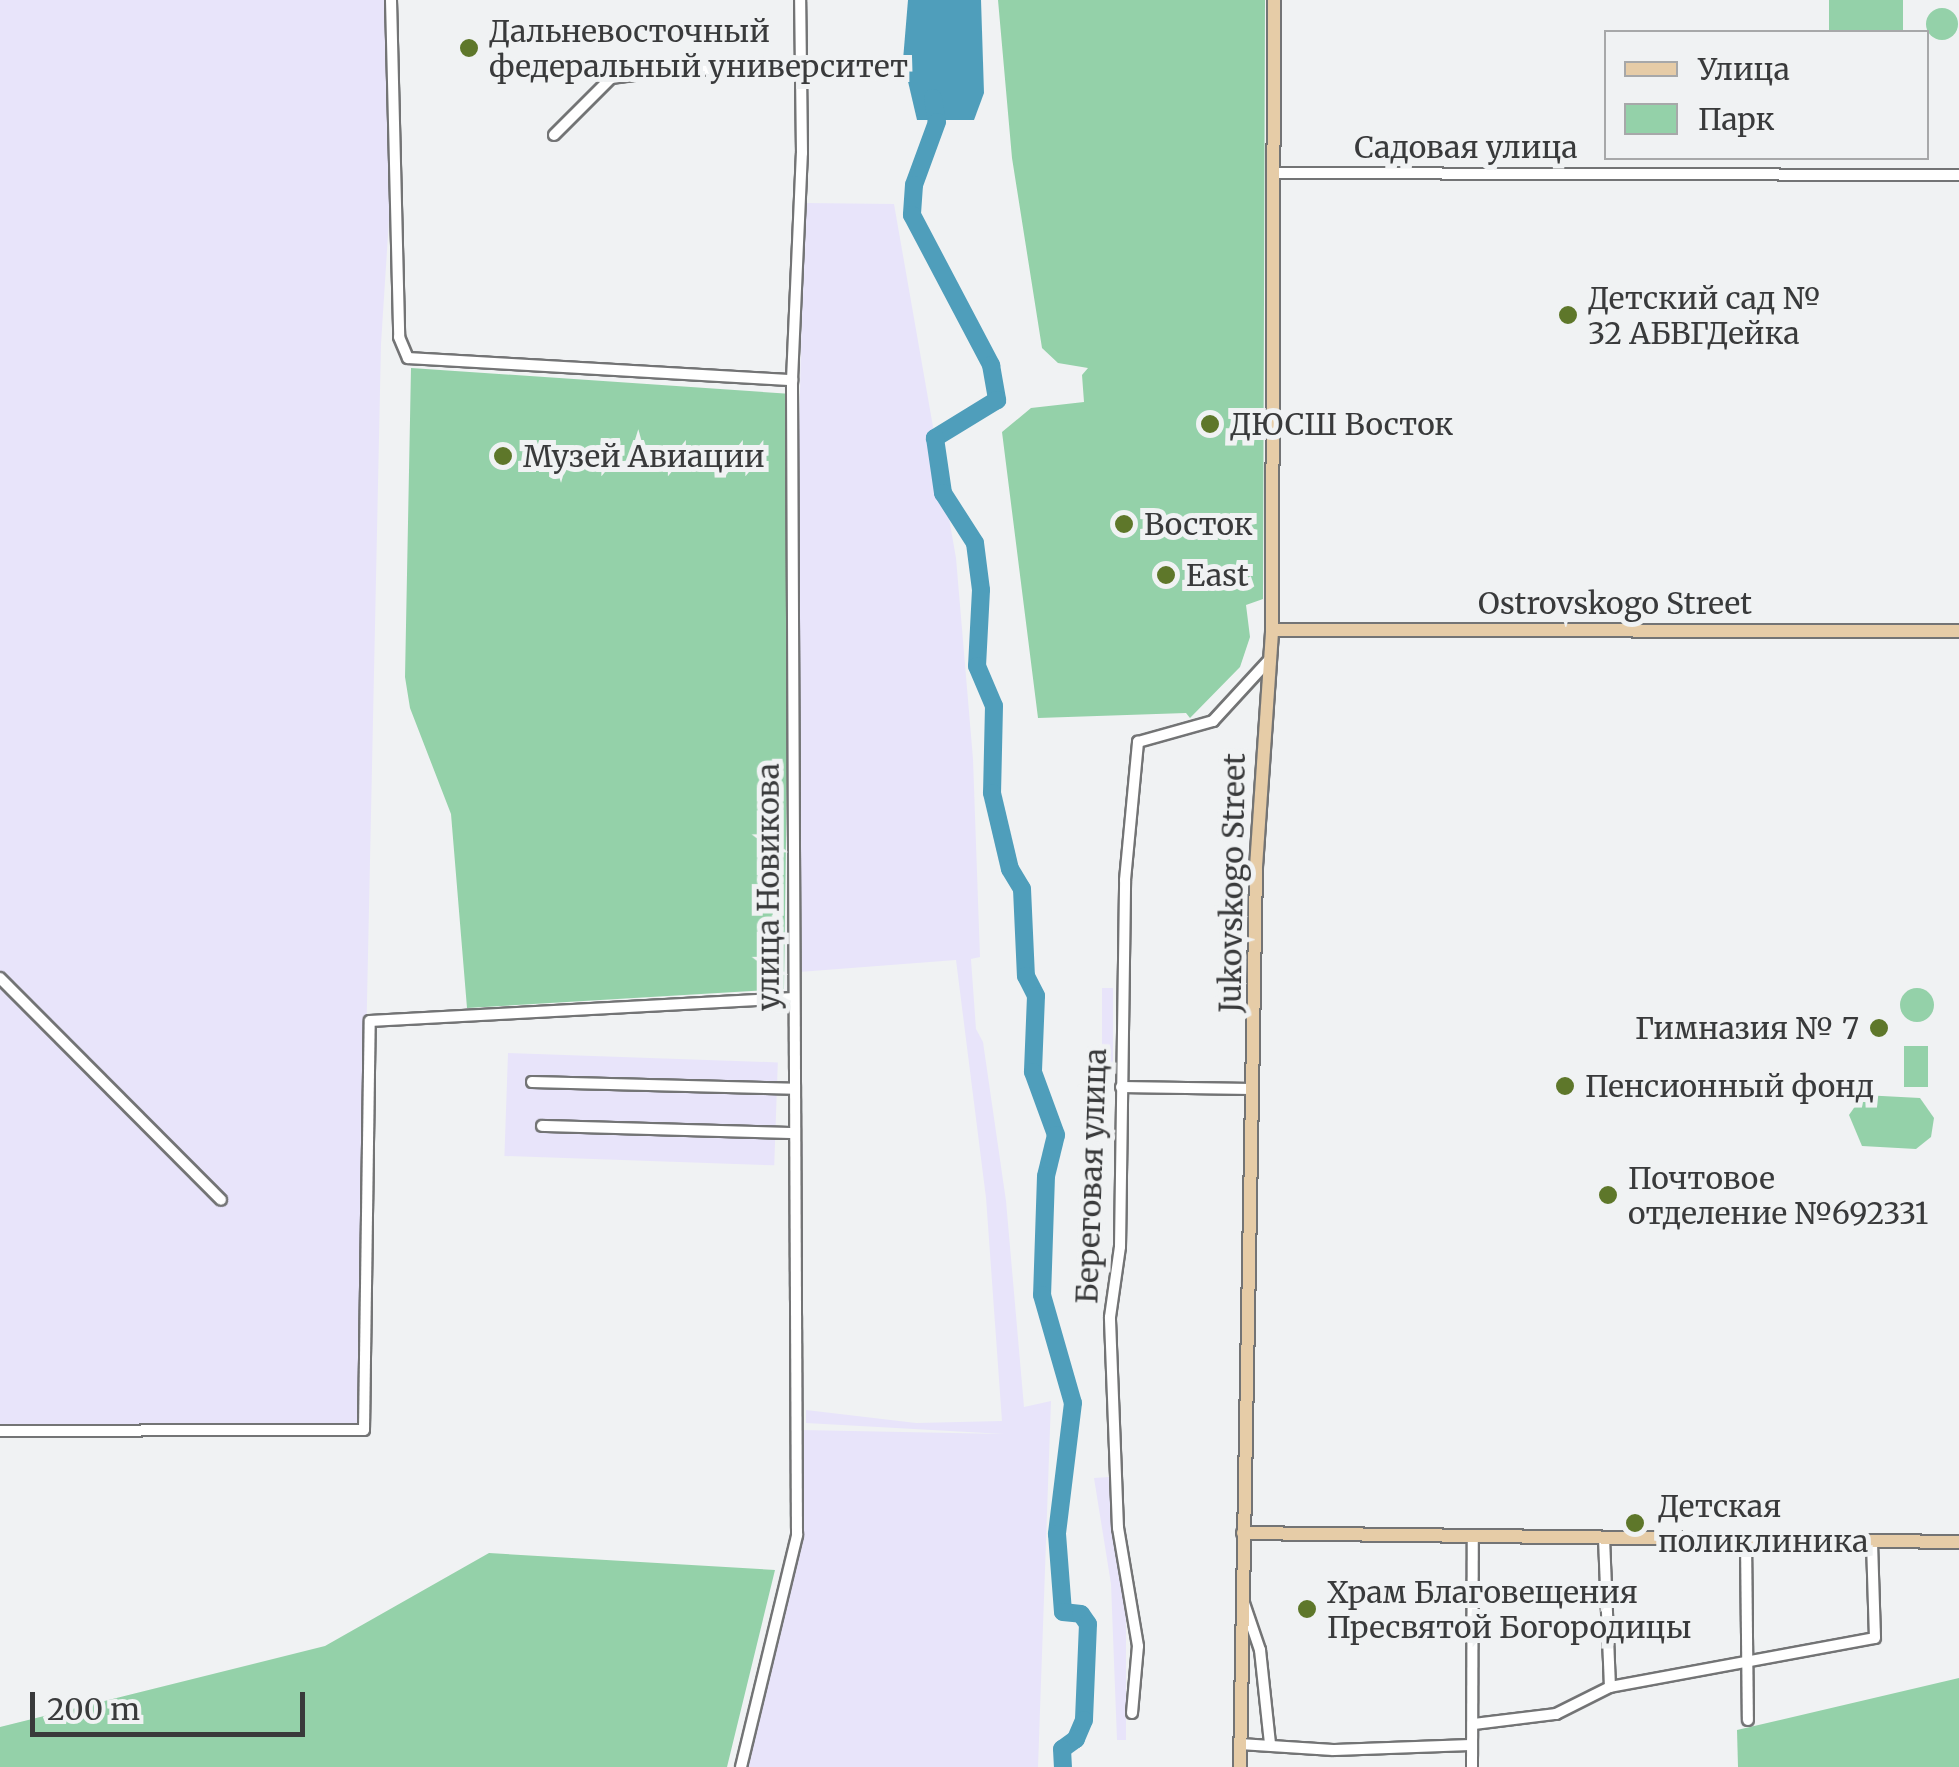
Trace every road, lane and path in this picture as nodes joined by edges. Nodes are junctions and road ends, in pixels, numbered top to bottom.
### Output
1 (391, 0) edge
2 (800, 0) edge
3 (1274, 0) edge
4 (799, 72) junction
5 (554, 135) dead end
6 (1273, 173) junction
7 (1959, 176) edge
8 (792, 380) junction
9 (1272, 630) junction
10 (1959, 631) edge
11 (1269, 660) junction
12 (0, 978) edge
13 (793, 998) junction
14 (532, 1082) dead end
15 (1122, 1087) junction
16 (794, 1089) junction
17 (1252, 1090) junction
18 (542, 1126) dead end
19 (794, 1133) junction
20 (220, 1200) dead end
21 (0, 1431) edge
22 (1243, 1533) junction
23 (1473, 1536) junction
24 (1604, 1538) junction
25 (1746, 1540) junction
26 (1872, 1541) junction
27 (1959, 1542) edge
28 (1242, 1600) junction
29 (1750, 1662) junction
30 (1610, 1686) junction
31 (1132, 1713) dead end
32 (1748, 1720) dead end
33 (1474, 1724) junction
34 (1270, 1743) junction
35 (1240, 1744) junction
36 (1472, 1745) junction
37 (1333, 1750) junction
38 (741, 1767) edge
39 (1240, 1767) edge
40 (1336, 1767) edge
41 (1472, 1767) edge

1 - 8 street
2 - 4 street, улица Новикова
3 - 6 main road, Jukovskogo Street
4 - 5 street
4 - 8 street, улица Новикова
6 - 7 street, Садовая улица
6 - 9 main road, Jukovskogo Street
8 - 13 street, улица Новикова
9 - 10 main road, Ostrovskogo Street
9 - 11 main road, Jukovskogo Street
11 - 15 street, Береговая улица
11 - 17 main road, Jukovskogo Street
12 - 20 street
13 - 16 street, улица Новикова
13 - 21 street
14 - 16 street
15 - 17 street
15 - 31 street, Береговая улица
16 - 19 street, улица Новикова
17 - 22 main road, Jukovskogo Street
18 - 19 street
19 - 38 street, улица Новикова
22 - 23 main road
22 - 28 main road, Jukovskogo Street
23 - 24 main road
23 - 33 street
24 - 25 main road
24 - 30 street
25 - 26 main road
25 - 29 street
26 - 27 main road
26 - 29 street
28 - 34 street
28 - 35 main road, Jukovskogo Street
29 - 30 street
29 - 32 street
30 - 33 street
33 - 36 street
34 - 35 street
34 - 37 street
35 - 39 main road, Jukovskogo Street
36 - 37 street
36 - 41 street
37 - 40 street

